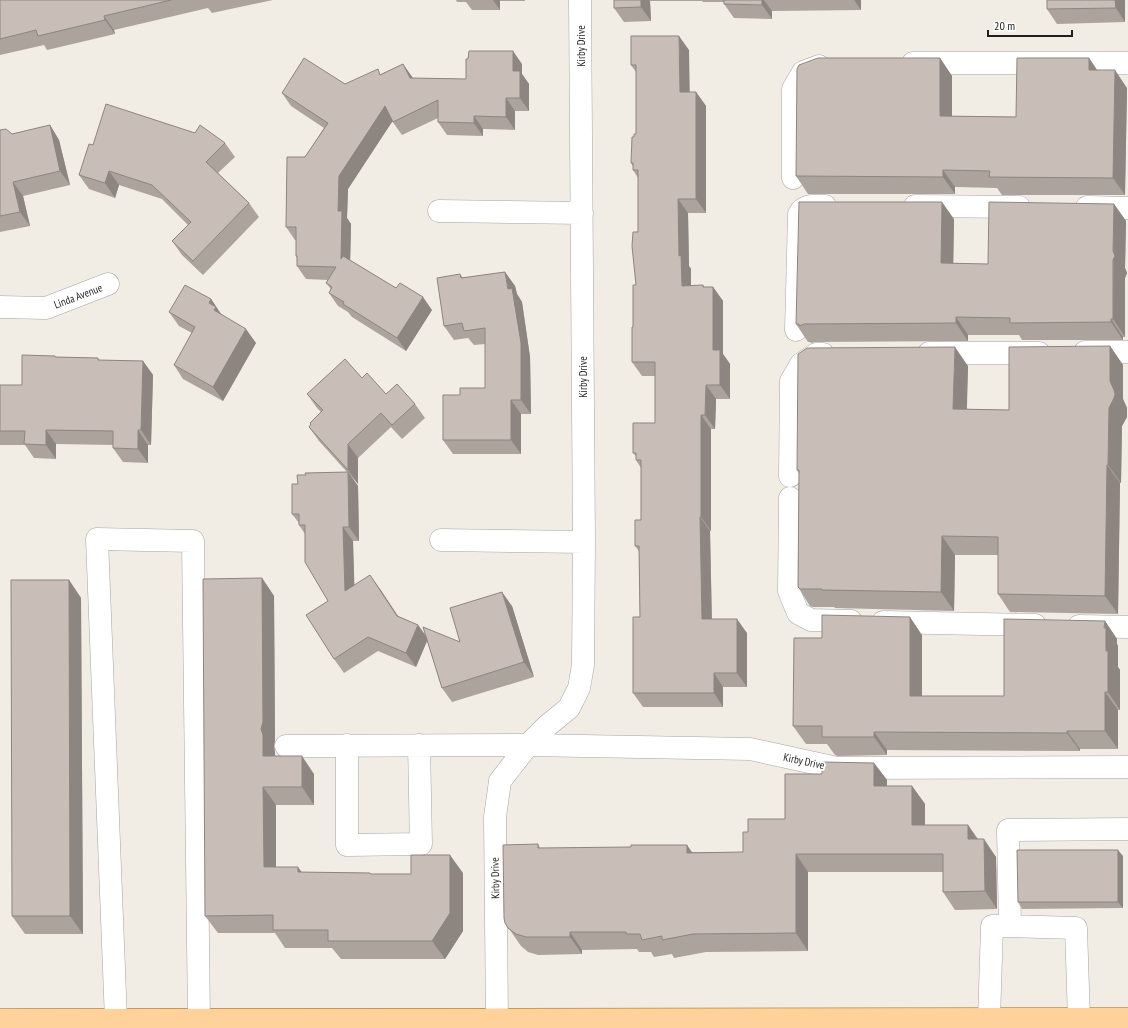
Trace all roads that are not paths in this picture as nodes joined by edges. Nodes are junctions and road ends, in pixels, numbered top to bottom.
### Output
1 (580, 0) edge
2 (1128, 62) edge
3 (836, 63) edge
4 (891, 63) edge
5 (793, 178) dead end
6 (845, 206) edge
7 (892, 206) edge
8 (1042, 207) edge
9 (1065, 207) edge
10 (1128, 208) edge
11 (439, 211) dead end
12 (582, 213) junction
13 (108, 284) dead end
14 (0, 308) edge
15 (796, 330) edge
16 (1128, 352) edge
17 (840, 354) edge
18 (911, 354) edge
19 (790, 476) dead end
20 (790, 498) dead end
21 (441, 540) dead end
22 (584, 542) junction
23 (1128, 626) edge
24 (347, 745) junction
25 (419, 745) junction
26 (528, 745) junction
27 (286, 746) dead end
28 (1128, 767) edge
29 (1128, 828) edge
30 (1010, 926) junction
31 (1079, 1019) junction
32 (1128, 1019) edge
33 (0, 1020) edge
34 (116, 1020) junction
35 (199, 1020) junction
36 (497, 1020) junction
37 (989, 1020) junction

1 - 12 street, Kirby Drive
2 - 4 street
3 - 5 street
6 - 15 street
7 - 8 street
9 - 10 street
11 - 12 street
12 - 22 street, Kirby Drive
13 - 14 street, Linda Avenue
16 - 18 street
17 - 19 street
20 - 23 street
21 - 22 street
22 - 26 street, Kirby Drive
24 - 25 street, Kirby Drive
24 - 25 street
24 - 27 street, Kirby Drive
25 - 26 street, Kirby Drive
26 - 28 street, Kirby Drive
26 - 36 street, Kirby Drive
29 - 30 street
30 - 31 street
30 - 37 street
31 - 32 main road
31 - 37 main road
33 - 34 main road
34 - 35 main road
34 - 35 street
35 - 36 main road
36 - 37 main road

